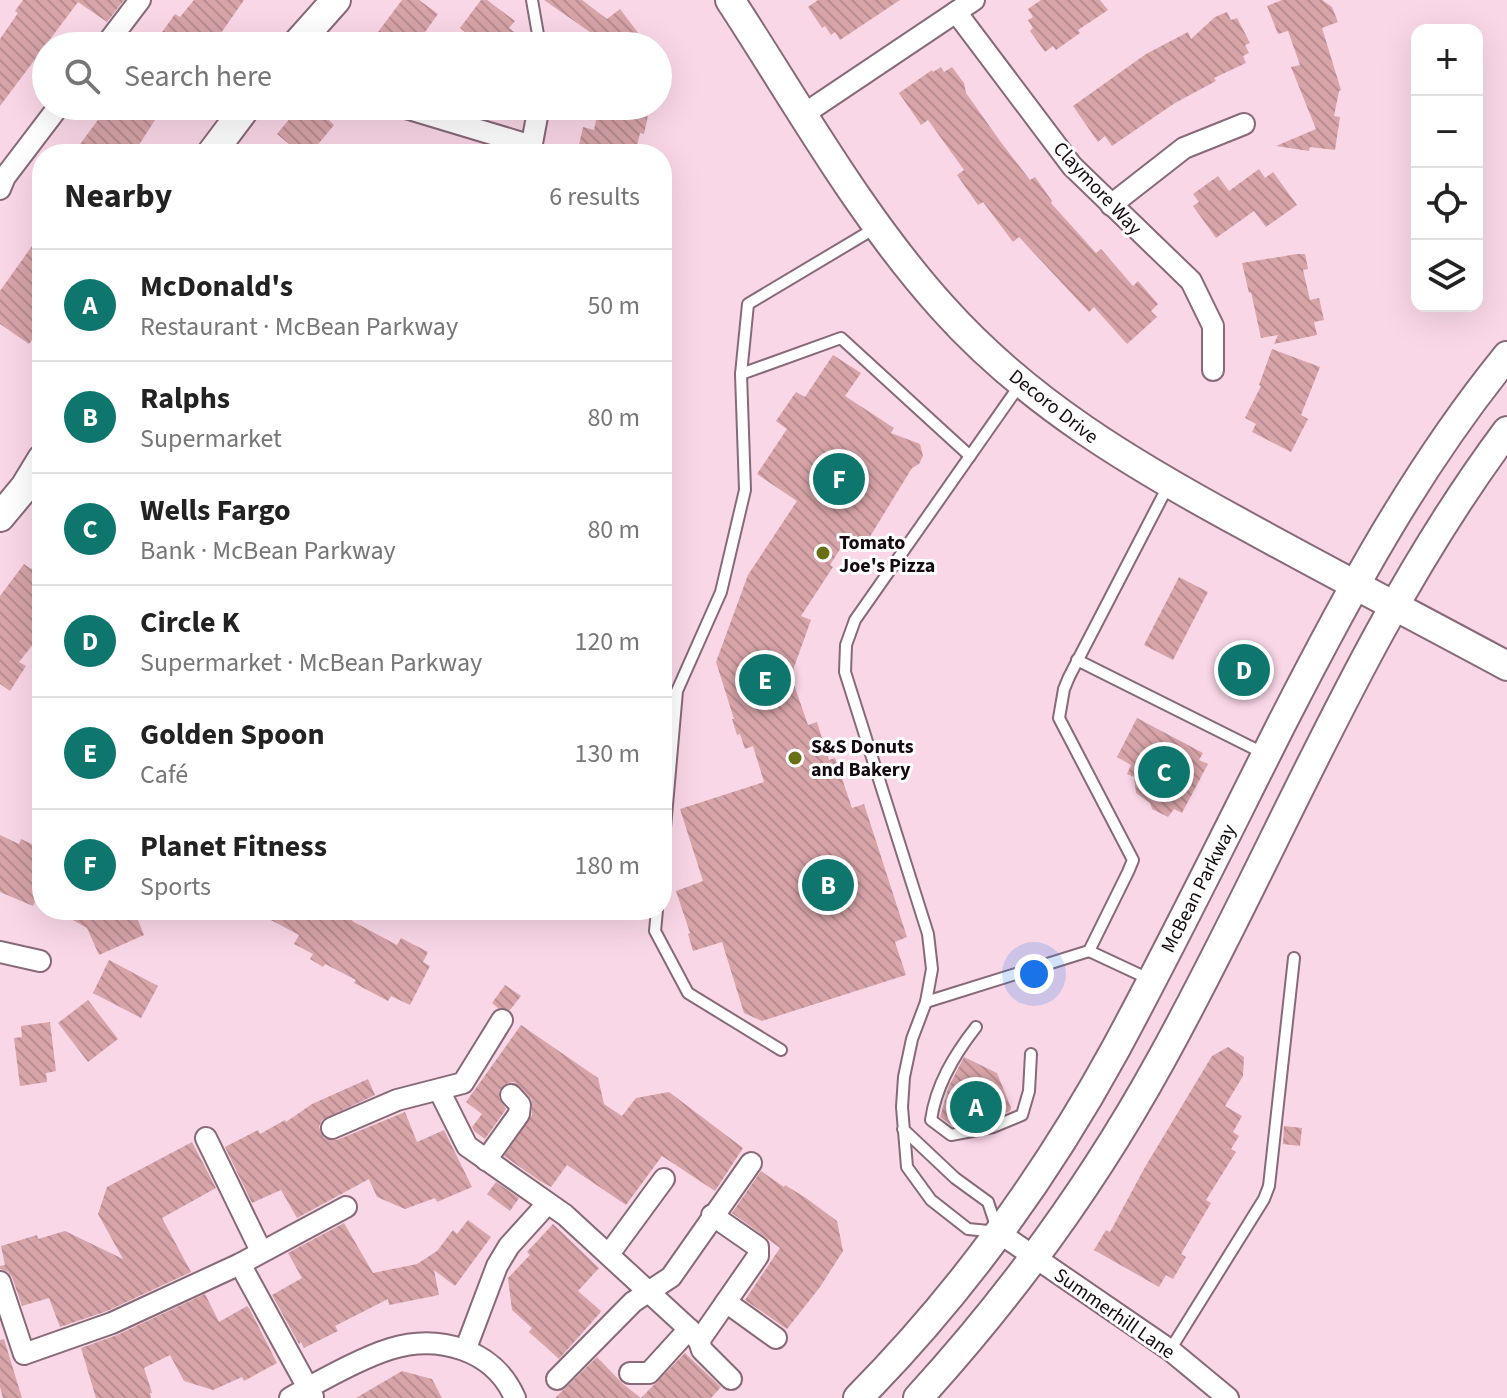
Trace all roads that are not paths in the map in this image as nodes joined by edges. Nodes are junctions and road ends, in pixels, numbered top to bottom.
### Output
1 (140, 0) edge
2 (532, 0) edge
3 (730, 0) edge
4 (323, 4) edge
5 (965, 6) edge
6 (116, 32) edge
7 (304, 32) edge
8 (538, 32) edge
9 (804, 114) junction
10 (48, 120) edge
11 (236, 120) edge
12 (441, 120) edge
13 (536, 120) edge
14 (1244, 124) dead end
15 (218, 144) edge
16 (513, 144) edge
17 (532, 144) edge
18 (0, 189) edge
19 (1111, 205) junction
20 (877, 227) junction
21 (1507, 356) edge
22 (1213, 370) dead end
23 (741, 374) junction
24 (1021, 383) junction
25 (1507, 431) edge
26 (970, 456) junction
27 (32, 475) edge
28 (1169, 484) junction
29 (0, 517) edge
30 (1354, 585) junction
31 (1394, 606) junction
32 (1077, 660) junction
33 (1507, 666) edge
34 (672, 748) edge
35 (1266, 755) junction
36 (656, 920) edge
37 (1089, 951) junction
38 (0, 952) edge
39 (1294, 958) dead end
40 (40, 961) dead end
41 (1151, 979) junction
42 (926, 1002) junction
43 (502, 1020) dead end
44 (976, 1027) dead end
45 (781, 1050) dead end
46 (1031, 1054) dead end
47 (439, 1090) junction
48 (511, 1095) dead end
49 (332, 1128) dead end
50 (903, 1129) junction
51 (206, 1138) dead end
52 (486, 1160) junction
53 (751, 1163) dead end
54 (664, 1179) dead end
55 (547, 1204) junction
56 (346, 1207) dead end
57 (712, 1215) junction
58 (998, 1232) junction
59 (261, 1251) junction
60 (609, 1254) junction
61 (1034, 1258) junction
62 (240, 1264) junction
63 (0, 1282) edge
64 (651, 1292) junction
65 (726, 1302) junction
66 (694, 1335) junction
67 (776, 1338) dead end
68 (466, 1348) junction
69 (1170, 1350) junction
70 (630, 1373) dead end
71 (557, 1379) dead end
72 (731, 1379) dead end
73 (304, 1395) edge
74 (515, 1398) edge
75 (858, 1398) edge
76 (918, 1398) edge
77 (1228, 1398) edge

1 - 6 street
2 - 8 lane
3 - 9 main road, Decoro Drive
4 - 7 main road
5 - 9 street
5 - 19 street, Claymore Way
9 - 20 main road, Decoro Drive
10 - 18 street
11 - 15 main road
12 - 16 street
13 - 17 street
14 - 19 street
19 - 22 street, Claymore Way
20 - 23 lane
20 - 24 main road, Decoro Drive
21 - 30 main road, McBean Parkway
23 - 26 lane
23 - 34 lane
24 - 26 lane
24 - 28 main road, Decoro Drive
25 - 31 main road
26 - 42 lane
27 - 29 main road
28 - 30 main road, Decoro Drive
28 - 32 lane
30 - 31 main road, Decoro Drive
30 - 35 main road, McBean Parkway
31 - 33 main road, Decoro Drive
31 - 61 main road
32 - 35 lane
32 - 37 lane
35 - 41 main road, McBean Parkway
36 - 45 lane
37 - 41 lane
37 - 42 lane
38 - 40 street
39 - 69 lane
41 - 58 main road, McBean Parkway
42 - 50 lane
43 - 47 street
44 - 46 lane
47 - 49 street
47 - 52 street
48 - 52 street
50 - 58 lane
50 - 58 lane
51 - 59 street
52 - 55 street
53 - 57 street
54 - 60 street
55 - 60 street
55 - 68 street
56 - 59 street
57 - 64 street
57 - 65 street
58 - 61 street, Summerhill Lane
58 - 75 main road, McBean Parkway
59 - 62 street
60 - 64 street
61 - 69 street, Summerhill Lane
61 - 76 main road
62 - 63 street
62 - 73 street
64 - 66 street
64 - 71 street
65 - 66 street
65 - 67 street
66 - 70 street
66 - 72 street
68 - 73 street
68 - 74 street
69 - 77 street, Summerhill Lane

